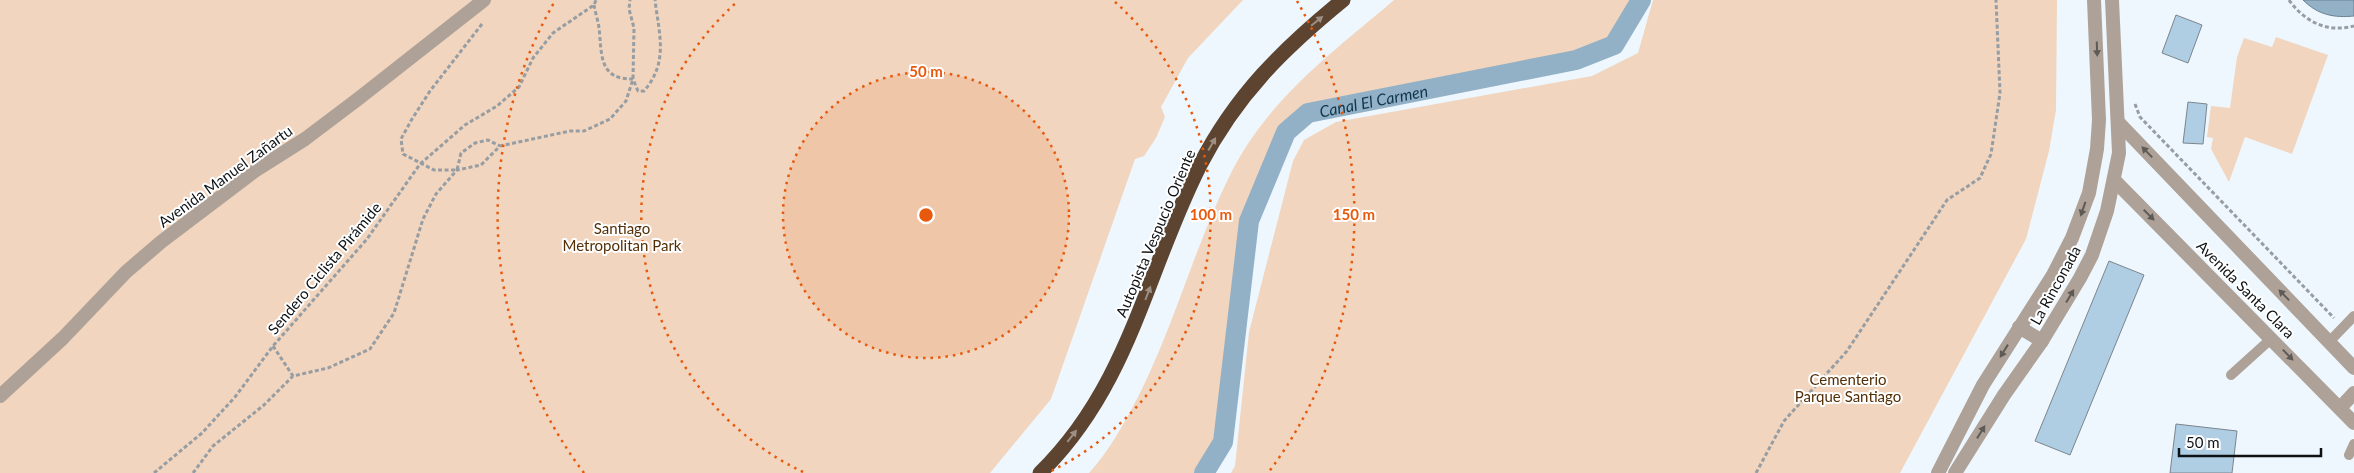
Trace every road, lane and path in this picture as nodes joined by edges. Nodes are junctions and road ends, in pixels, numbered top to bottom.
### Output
1 (484, 0) edge
2 (596, 0) edge
3 (630, 0) edge
4 (655, 0) edge
5 (1343, 0) edge
6 (1996, 0) edge
7 (2094, 0) edge
8 (2112, 0) edge
9 (2289, 0) edge
10 (594, 5) junction
11 (487, 16) dead end
12 (2354, 26) edge
13 (633, 79) junction
14 (2135, 105) dead end
15 (2118, 122) junction
16 (500, 146) junction
17 (420, 164) junction
18 (457, 170) junction
19 (2114, 180) junction
20 (2354, 316) edge
21 (2019, 327) junction
22 (2344, 327) junction
23 (2272, 338) junction
24 (2042, 341) junction
25 (2329, 342) junction
26 (273, 346) junction
27 (2354, 368) edge
28 (2232, 375) dead end
29 (293, 376) junction
30 (2354, 393) edge
31 (0, 396) edge
32 (2340, 408) junction
33 (2354, 423) edge
34 (2354, 444) edge
35 (2349, 454) dead end
36 (154, 473) edge
37 (193, 473) edge
38 (1040, 473) edge
39 (1756, 473) edge
40 (1938, 473) edge
41 (1955, 473) edge

1 - 31 street, Avenida Manuel Zañartu
2 - 10 path
3 - 13 path
4 - 13 path
38 -> 5 highway, Autopista Vespucio Oriente
6 - 39 path
7 -> 21 street, La Rinconada
8 - 15 street, La Rinconada
9 - 12 path
10 - 13 path
10 - 17 path, Sendero Ciclista Pirámide
11 - 17 path
13 - 16 path
14 - 22 path
15 - 19 street, La Rinconada
25 -> 15 street, Avenida Santa Clara
16 - 18 path
16 - 18 path
17 - 18 path
17 - 26 path, Sendero Ciclista Pirámide
18 - 29 path
19 -> 23 street, Avenida Santa Clara
24 -> 19 street, La Rinconada
20 - 22 lane
21 - 24 street
21 -> 40 street, La Rinconada
22 - 25 lane
23 - 28 lane
23 -> 32 street, Avenida Santa Clara
41 -> 24 street, La Rinconada
25 - 27 street, Avenida Santa Clara
26 - 29 path
26 - 36 path, Sendero Ciclista Pirámide
29 - 37 path
30 - 32 street
32 - 33 street, Avenida Santa Clara
34 - 35 lane

